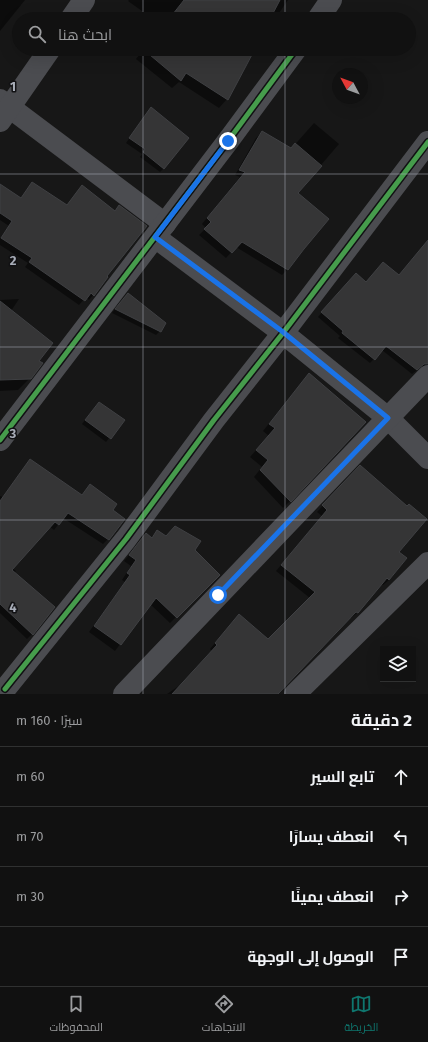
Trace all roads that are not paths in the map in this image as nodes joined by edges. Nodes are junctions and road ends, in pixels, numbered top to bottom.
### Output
1 (84, 0) edge
2 (331, 0) edge
3 (76, 12) edge
4 (323, 12) edge
5 (45, 56) edge
6 (291, 56) edge
7 (4, 109) edge
8 (428, 142) edge
9 (160, 231) junction
10 (283, 332) junction
11 (428, 376) edge
12 (388, 418) junction
13 (0, 440) edge
14 (428, 458) edge
15 (428, 563) edge
16 (5, 689) edge
17 (124, 694) edge
18 (295, 694) edge

1 - 3 street
2 - 4 street
5 - 7 street
6 - 9 street
7 - 9 street
8 - 10 street
9 - 10 street
9 - 13 street
10 - 12 street
10 - 16 street
11 - 12 street
12 - 14 street
12 - 17 street
15 - 18 street

